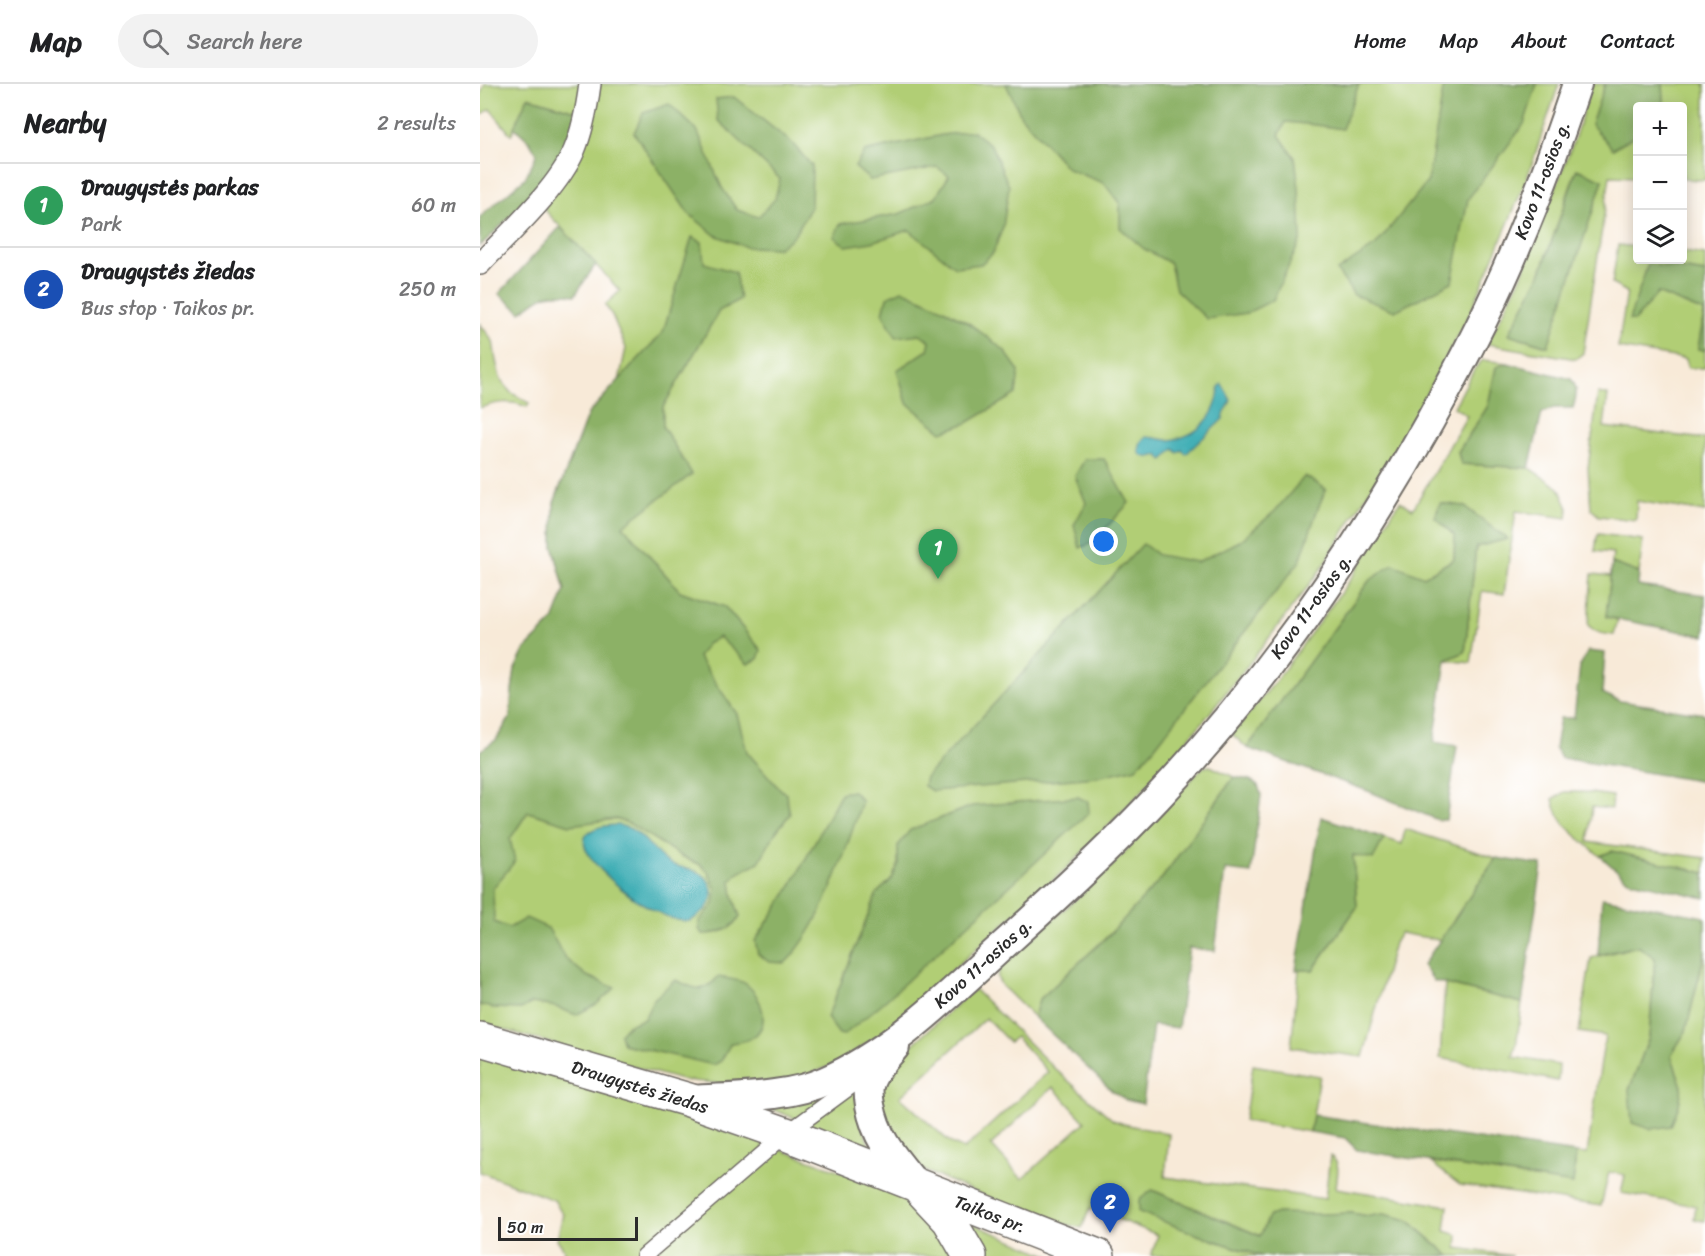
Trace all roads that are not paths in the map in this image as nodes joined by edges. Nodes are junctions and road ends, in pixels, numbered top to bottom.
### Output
1 (590, 84) edge
2 (1577, 84) edge
3 (480, 264) edge
4 (480, 1039) edge
5 (856, 1080) junction
6 (689, 1100) junction
7 (786, 1134) junction
8 (916, 1185) junction
9 (644, 1256) edge
10 (970, 1256) edge
11 (1098, 1256) edge

1 - 3 street
2 - 5 main road, Kovo 11-osios g.
4 - 6 main road, Draugystės žiedas
5 - 6 main road
5 - 7 street, Kovo 11-osios g.
5 - 8 main road
6 - 7 main road, Draugystės žiedas
7 - 8 main road, Draugystės žiedas
7 - 9 street, Kovo 11-osios g.
8 - 10 main road, Draugystės žiedas
8 - 11 main road, Taikos pr.

